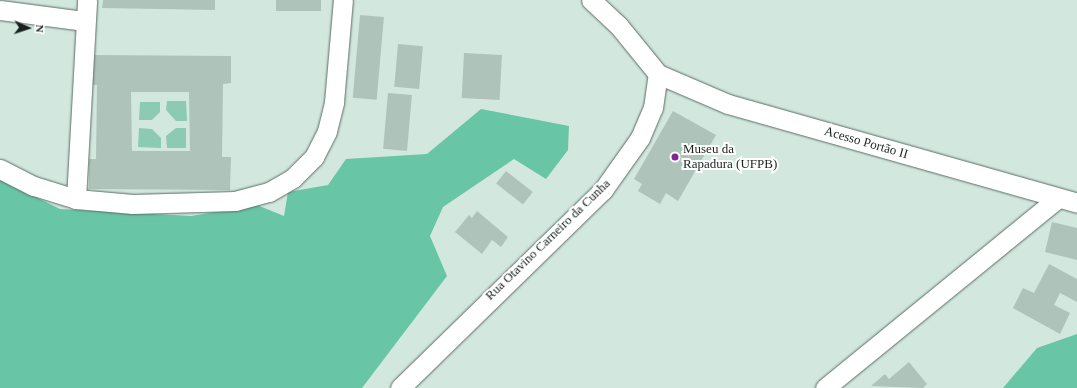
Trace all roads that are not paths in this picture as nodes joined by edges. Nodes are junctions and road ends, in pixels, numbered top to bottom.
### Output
1 (87, 0) edge
2 (343, 0) edge
3 (591, 0) edge
4 (0, 10) edge
5 (85, 21) junction
6 (658, 74) junction
7 (0, 169) edge
8 (76, 199) junction
9 (1057, 199) junction
10 (1077, 203) edge
11 (400, 388) edge
12 (825, 388) edge

1 - 5 street
2 - 8 street
3 - 6 street
4 - 5 street
5 - 8 street
6 - 9 street, Acesso Portão II
6 - 11 street, Rua Otavino Carneiro da Cunha
7 - 8 street
9 - 10 street, Acesso Portão II
9 - 12 street

